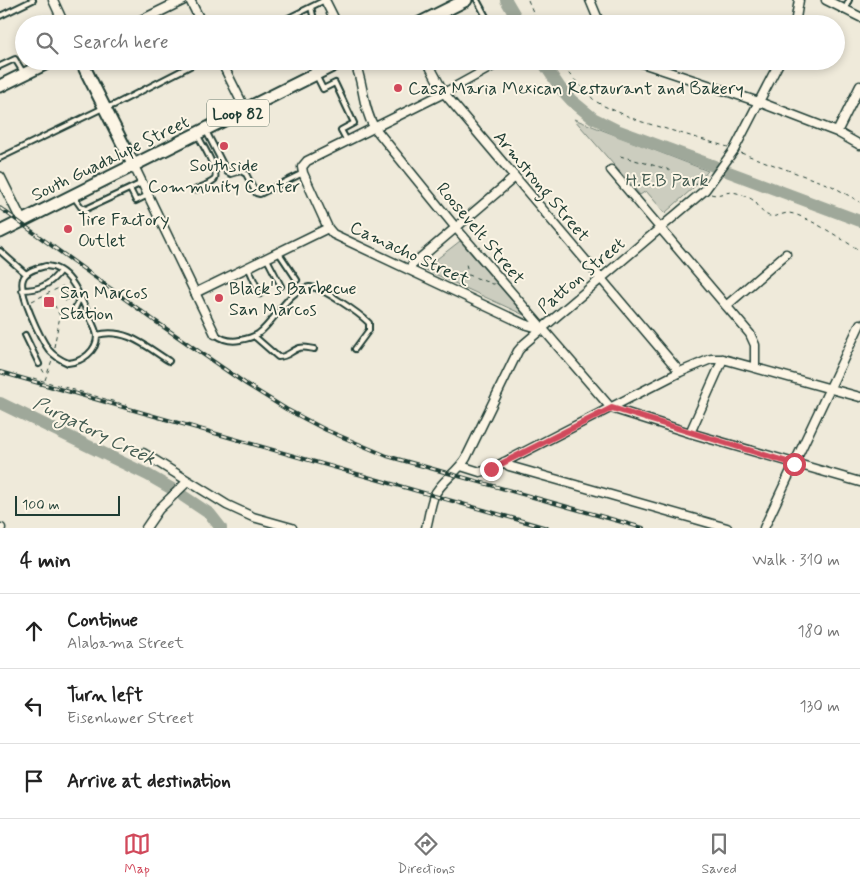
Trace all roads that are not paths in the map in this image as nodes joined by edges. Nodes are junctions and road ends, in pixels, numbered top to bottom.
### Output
1 (33, 0) edge
2 (52, 0) edge
3 (184, 0) edge
4 (190, 0) edge
5 (325, 0) edge
6 (466, 0) edge
7 (477, 0) edge
8 (590, 0) edge
9 (799, 0) edge
10 (826, 0) edge
11 (849, 0) edge
12 (311, 7) junction
13 (845, 9) junction
14 (60, 15) edge
15 (153, 15) edge
16 (198, 15) edge
17 (295, 15) edge
18 (313, 15) edge
19 (332, 15) edge
20 (436, 15) edge
21 (485, 15) edge
22 (596, 15) edge
23 (796, 15) edge
24 (0, 16) edge
25 (860, 17) edge
26 (15, 59) edge
27 (0, 66) edge
28 (22, 70) edge
29 (32, 70) edge
30 (85, 70) edge
31 (182, 70) edge
32 (226, 70) edge
33 (314, 70) edge
34 (323, 70) edge
35 (357, 70) edge
36 (432, 70) edge
37 (486, 70) edge
38 (663, 70) edge
39 (775, 70) edge
40 (24, 74) junction
41 (316, 74) junction
42 (0, 86) edge
43 (860, 86) edge
44 (444, 93) junction
45 (759, 102) junction
46 (104, 108) junction
47 (245, 109) junction
48 (374, 127) junction
49 (201, 132) junction
50 (838, 132) junction
51 (346, 141) junction
52 (860, 145) edge
53 (0, 158) edge
54 (134, 166) junction
55 (302, 170) junction
56 (611, 170) dead end
57 (0, 177) edge
58 (515, 177) junction
59 (142, 183) junction
60 (130, 190) junction
61 (196, 190) dead end
62 (148, 195) junction
63 (73, 196) junction
64 (22, 221) junction
65 (328, 228) junction
66 (456, 228) junction
67 (661, 228) junction
68 (0, 232) edge
69 (0, 251) edge
70 (279, 252) junction
71 (786, 254) dead end
72 (267, 258) junction
73 (248, 267) junction
74 (409, 270) junction
75 (60, 271) junction
76 (26, 274) junction
77 (601, 279) junction
78 (297, 280) dead end
79 (281, 286) dead end
80 (22, 290) junction
81 (195, 293) junction
82 (260, 294) dead end
83 (80, 297) junction
84 (726, 306) junction
85 (74, 311) dead end
86 (860, 324) edge
87 (542, 328) junction
88 (215, 334) joint
89 (25, 335) dead end
90 (97, 335) junction
91 (254, 336) junction
92 (314, 349) dead end
93 (355, 349) dead end
94 (723, 359) junction
95 (169, 361) dead end
96 (39, 364) road end
97 (755, 368) junction
98 (680, 372) junction
99 (829, 388) junction
100 (860, 397) edge
101 (612, 408) junction
102 (690, 433) junction
103 (142, 453) dead end
104 (504, 462) junction
105 (794, 464) junction
106 (461, 466) junction
107 (187, 482) junction
108 (860, 482) edge
109 (146, 528) edge
110 (292, 528) edge
111 (426, 528) edge
112 (727, 528) edge
113 (764, 528) edge

1 - 24 lane
2 - 14 street
3 - 15 street
4 - 16 street
5 - 12 lane
5 - 19 street
6 - 20 main road
7 - 21 lane
8 - 22 street
9 - 23 street
10 - 13 street
11 - 13 lane
12 - 17 lane
12 - 18 lane
13 - 25 street
26 - 27 lane
28 - 40 lane
29 - 40 main road
30 - 46 main road
31 - 46 lane
32 - 47 street
33 - 41 lane
34 - 41 main road, South Guadalupe Street / Loop 82
35 - 48 street, Roosevelt Street
36 - 44 street, Armstrong Street
37 - 44 street
38 - 45 street
39 - 45 street, Patton Street
40 - 42 main road
41 - 47 main road, South Guadalupe Street / Loop 82
41 - 51 lane
43 - 50 street
44 - 48 street
44 - 58 street, Armstrong Street
45 - 50 street
45 - 67 street, Patton Street
46 - 53 lane
46 - 54 main road
47 - 49 main road, South Guadalupe Street / Loop 82
48 - 51 street
48 - 66 street, Roosevelt Street
49 - 54 main road, South Guadalupe Street / Loop 82
49 - 55 lane
49 - 61 lane
50 - 52 street
51 - 55 street
54 - 59 street
54 - 63 main road, South Guadalupe Street / Loop 82
55 - 65 street, Camacho Street
56 - 67 street
57 - 64 street
58 - 66 street
58 - 77 street, Armstrong Street
59 - 60 lane
59 - 62 street
60 - 62 lane
60 - 63 lane
62 - 81 street
63 - 64 main road, South Guadalupe Street / Loop 82
64 - 68 main road, South Guadalupe Street / Loop 82
65 - 70 street
65 - 74 street, Camacho Street
66 - 74 street
66 - 87 street, Roosevelt Street
67 - 77 street, Patton Street
67 - 84 street
69 - 76 lane
70 - 72 street
70 - 78 lane
71 - 84 street
72 - 73 street
72 - 79 lane
73 - 81 street
73 - 82 lane
74 - 87 street, Camacho Street
75 - 76 lane
75 - 80 lane
75 - 83 lane
76 - 80 lane
77 - 87 street, Patton Street
77 - 98 street, Armstrong Street
80 - 90 lane
81 - 88 street
83 - 85 lane
83 - 90 lane
84 - 97 street
86 - 99 street
87 - 101 street, Roosevelt Street
87 - 106 street, Patton Street
88 - 91 lane
89 - 96 lane
90 - 95 lane
91 - 92 lane
91 - 93 lane
94 - 97 street
94 - 98 street
94 - 102 street
97 - 99 street
98 - 101 street
99 - 100 street
99 - 105 street
101 - 102 street
101 - 104 street
102 - 105 street
103 - 107 street
104 - 106 street
104 - 112 street
105 - 108 street
105 - 113 street
106 - 111 street, Patton Street
107 - 109 street
107 - 110 street

